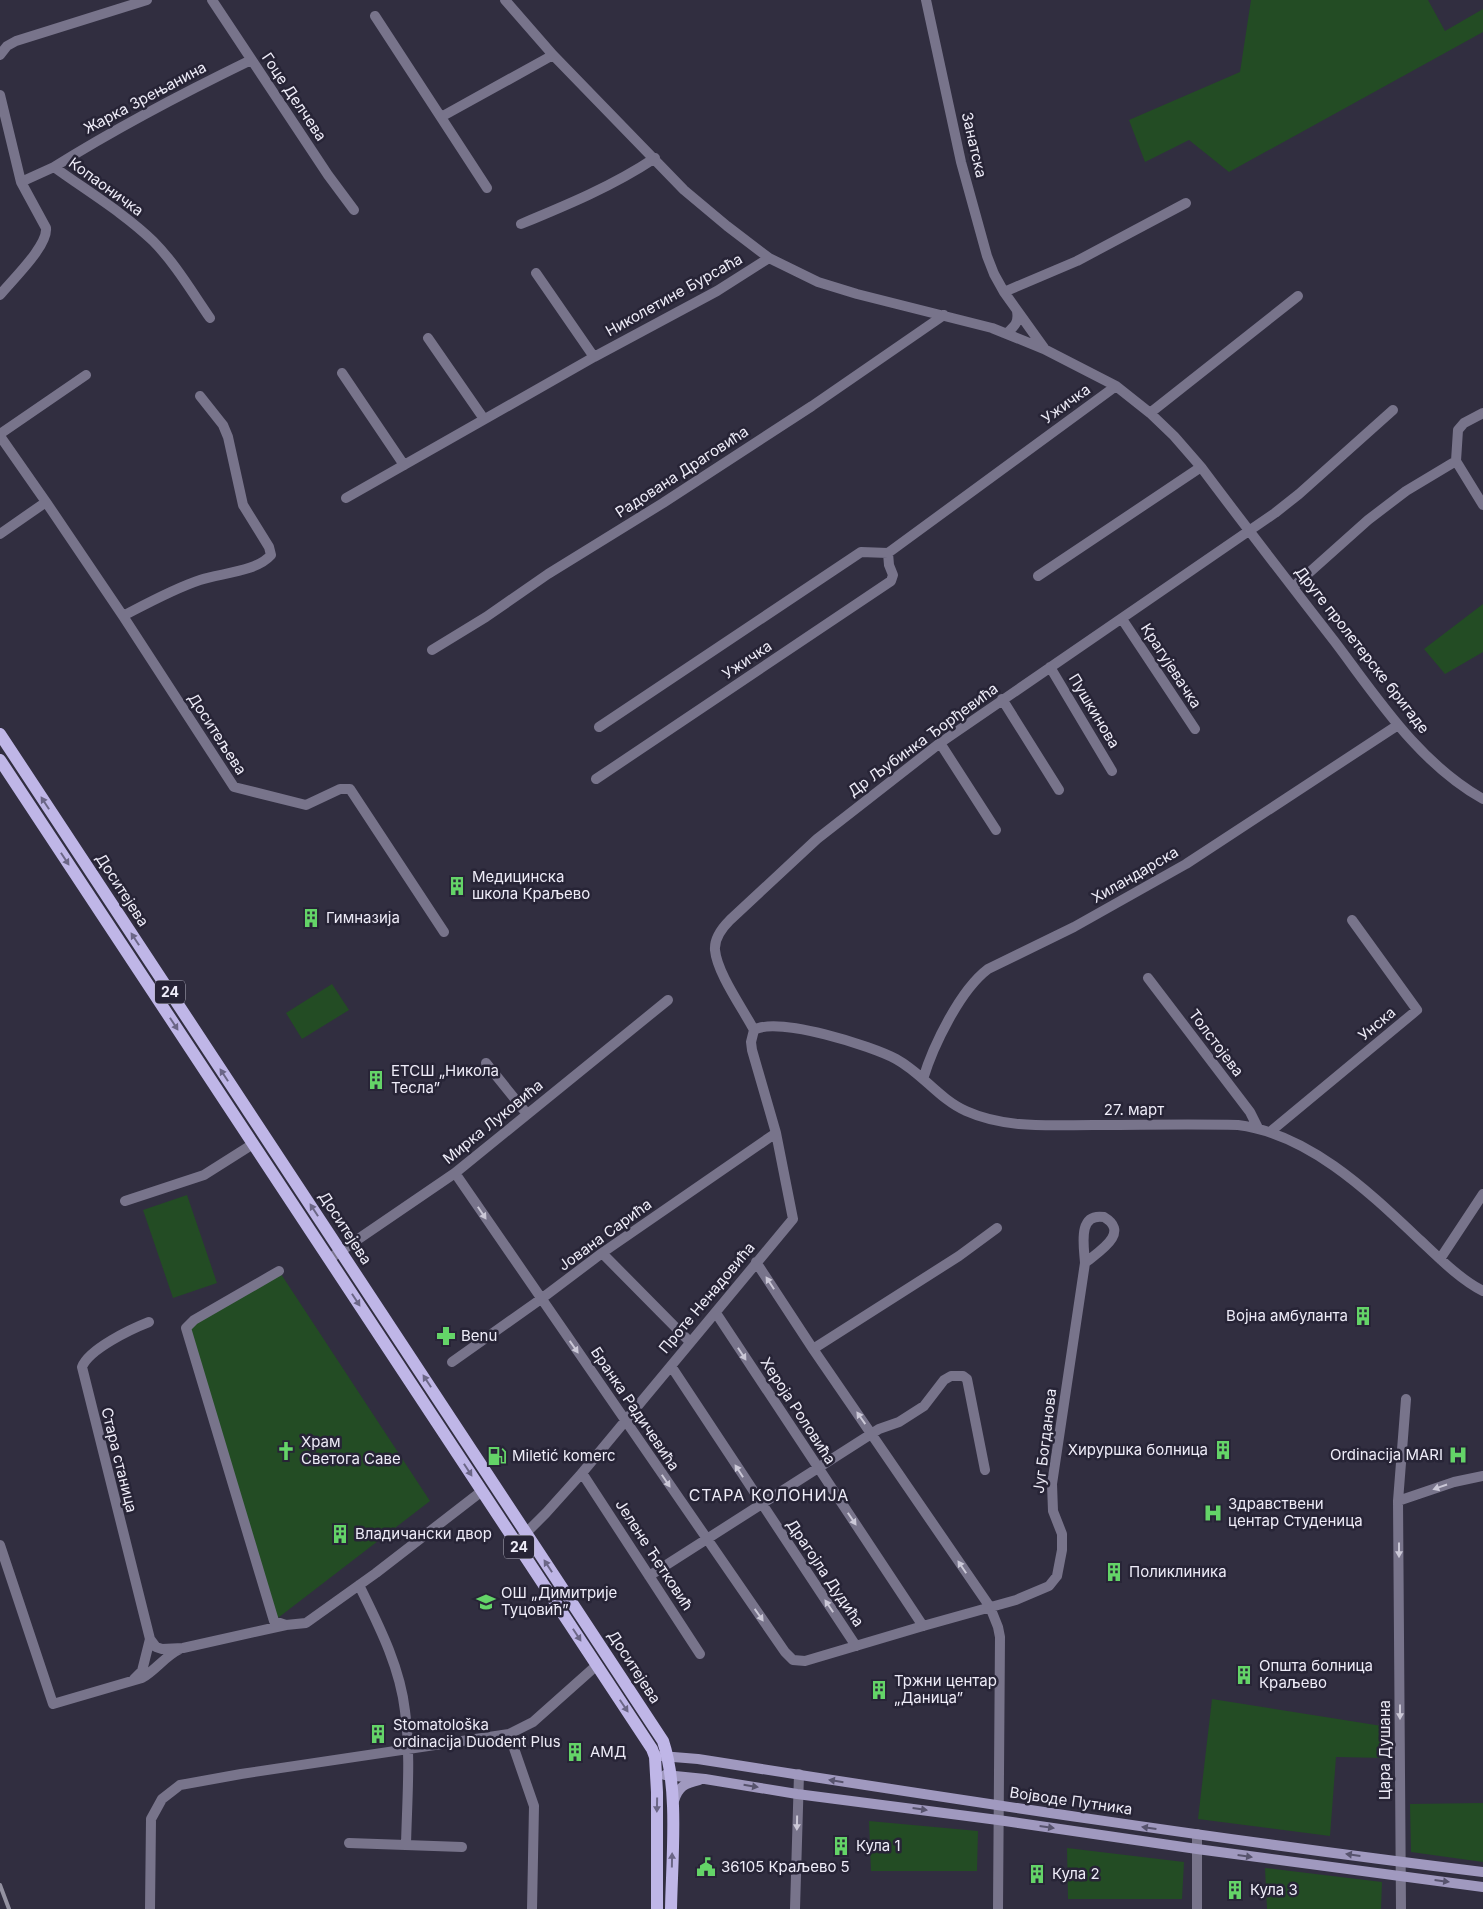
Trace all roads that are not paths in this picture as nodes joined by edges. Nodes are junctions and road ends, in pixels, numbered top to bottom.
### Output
1 (147, 0) edge
2 (212, 0) edge
3 (505, 0) edge
4 (926, 0) edge
5 (374, 16) dead end
6 (0, 55) edge
7 (553, 55) junction
8 (251, 60) junction
9 (0, 95) edge
10 (441, 117) junction
11 (655, 158) junction
12 (54, 167) junction
13 (21, 182) junction
14 (487, 188) dead end
15 (1186, 203) dead end
16 (354, 210) dead end
17 (521, 224) dead end
18 (769, 258) junction
19 (536, 273) dead end
20 (1004, 292) junction
21 (0, 295) edge
22 (1298, 296) dead end
23 (1017, 311) junction
24 (944, 315) junction
25 (210, 318) dead end
26 (1007, 334) junction
27 (428, 338) dead end
28 (1044, 349) junction
29 (594, 357) junction
30 (342, 373) dead end
31 (86, 375) dead end
32 (1116, 386) junction
33 (200, 396) dead end
34 (1394, 410) dead end
35 (1150, 413) junction
36 (1483, 413) edge
37 (484, 419) junction
38 (0, 435) edge
39 (1456, 461) junction
40 (404, 465) junction
41 (1202, 467) junction
42 (346, 498) dead end
43 (46, 502) junction
44 (1483, 506) edge
45 (1249, 530) junction
46 (0, 534) edge
47 (888, 553) junction
48 (1038, 576) dead end
49 (1293, 587) junction
50 (124, 616) junction
51 (1122, 619) junction
52 (432, 650) dead end
53 (1050, 667) junction
54 (1002, 700) junction
55 (1398, 725) junction
56 (599, 727) dead end
57 (1195, 730) dead end
58 (0, 734) edge
59 (940, 743) junction
60 (0, 760) edge
61 (1112, 771) dead end
62 (596, 779) dead end
63 (1059, 790) dead end
64 (1483, 799) edge
65 (996, 830) dead end
66 (1352, 920) dead end
67 (444, 932) dead end
68 (1148, 978) dead end
69 (668, 1000) dead end
70 (754, 1030) junction
71 (486, 1063) dead end
72 (923, 1079) junction
73 (527, 1114) junction
74 (1258, 1128) junction
75 (1270, 1132) junction
76 (776, 1133) junction
77 (253, 1144) junction
78 (455, 1173) junction
79 (1483, 1194) edge
80 (125, 1200) dead end
81 (997, 1228) dead end
82 (340, 1251) junction
83 (602, 1254) junction
84 (329, 1259) junction
85 (1440, 1259) junction
86 (756, 1262) junction
87 (1085, 1263) dead end
88 (279, 1271) dead end
89 (1483, 1291) edge
90 (541, 1299) junction
91 (716, 1313) junction
92 (149, 1322) dead end
93 (690, 1342) junction
94 (813, 1349) junction
95 (452, 1362) dead end
96 (671, 1366) junction
97 (1406, 1399) dead end
98 (626, 1421) junction
99 (454, 1422) junction
100 (441, 1429) junction
101 (872, 1434) junction
102 (818, 1468) junction
103 (985, 1470) dead end
104 (582, 1473) junction
105 (1483, 1476) edge
106 (482, 1491) junction
107 (1398, 1501) junction
108 (761, 1504) junction
109 (526, 1533) junction
110 (706, 1540) junction
111 (516, 1543) junction
112 (0, 1545) edge
113 (649, 1576) junction
114 (358, 1585) junction
115 (990, 1607) junction
116 (286, 1625) junction
117 (923, 1626) junction
118 (150, 1639) junction
119 (856, 1646) junction
120 (183, 1648) junction
121 (700, 1654) dead end
122 (793, 1660) joint
123 (597, 1665) junction
124 (127, 1684) junction
125 (509, 1734) junction
126 (663, 1741) junction
127 (408, 1750) junction
128 (668, 1756) junction
129 (655, 1757) junction
130 (698, 1759) junction
131 (657, 1774) junction
132 (799, 1774) junction
133 (671, 1776) junction
134 (704, 1779) junction
135 (797, 1794) junction
136 (672, 1806) junction
137 (999, 1806) junction
138 (998, 1820) junction
139 (1197, 1834) junction
140 (349, 1843) dead end
141 (406, 1845) junction
142 (462, 1847) dead end
143 (1197, 1849) junction
144 (1401, 1862) junction
145 (1483, 1872) edge
146 (1401, 1876) junction
147 (1483, 1886) edge
148 (150, 1909) edge
149 (532, 1909) edge
150 (657, 1909) edge
151 (671, 1909) edge
152 (795, 1909) edge
153 (998, 1909) edge
154 (1198, 1909) edge
155 (1401, 1909) edge

1 - 6 street
2 - 8 street, Гоце Делчева
3 - 7 street, Друге пролетерске бригаде
4 - 20 street, Занатска
5 - 10 street
7 - 10 street
7 - 11 street, Друге пролетерске бригаде
8 - 12 street, Жарка Зрењанина
8 - 16 street, Гоце Делчева
9 - 13 street
10 - 14 street
11 - 17 street
11 - 18 street, Друге пролетерске бригаде
12 - 13 street, Копаоничка
12 - 25 street, Копаоничка
13 - 21 street
15 - 20 street
18 - 24 street, Друге пролетерске бригаде
18 - 29 street, Николетине Бурсаћа
19 - 29 street
20 - 23 street, Занатска
22 - 35 street
23 - 26 street
23 - 28 street, Занатска
24 - 26 street, Друге пролетерске бригаде
24 - 52 street, Радована Драговића
26 - 28 street, Друге пролетерске бригаде
27 - 37 street
28 - 32 street, Друге пролетерске бригаде
29 - 37 street, Николетине Бурсаћа
30 - 40 street
31 - 38 street, Доситељева
32 - 35 street, Друге пролетерске бригаде
32 - 47 street, Ужичка
33 - 50 street
34 - 45 street
35 - 41 street, Друге пролетерске бригаде
36 - 39 street
37 - 40 street, Николетине Бурсаћа
38 - 43 street, Доситељева
39 - 44 street
39 - 49 street
40 - 42 street, Николетине Бурсаћа
41 - 45 street, Друге пролетерске бригаде
41 - 48 street
43 - 46 street
43 - 50 street, Доситељева
45 - 49 street, Друге пролетерске бригаде
45 - 51 street, Др Љубинка Ђорђевића
47 - 56 street, Ужичка
47 - 62 street, Ужичка
49 - 55 street, Друге пролетерске бригаде
50 - 67 street, Доситељева
51 - 53 street, Др Љубинка Ђорђевића
51 - 57 street, Крагујевачка
53 - 54 street, Др Љубинка Ђорђевића
53 - 61 street, Пушкинова
54 - 59 street, Др Љубинка Ђорђевића
54 - 63 street
55 - 64 street, Друге пролетерске бригаде
55 - 72 street, Хиландарска
82 -> 58 main road, Доситејева / 24
59 - 65 street
59 - 70 street, Др Љубинка Ђорђевића
60 -> 77 main road, Доситејева / 24
66 - 75 street, Унска
68 - 74 street, Толстојева
69 - 73 street, Мирка Луковића
70 - 72 street, 27. март
70 - 76 street, Проте Ненадовића
71 - 73 street
72 - 74 street, 27. март
73 - 78 street, Мирка Луковића
74 - 75 street, 27. март
75 - 85 street, 27. март
76 - 83 street, Јована Сарића
76 - 86 street, Проте Ненадовића
77 - 80 street
77 - 84 main road, Доситејева / 24
78 - 82 street, Мирка Луковића
78 -> 90 street, Бранка Радичевића
79 - 85 street
81 - 94 street
82 - 84 street, Мирка Луковића
99 -> 82 main road, Доситејева / 24
83 - 90 street, Јована Сарића
83 - 93 street
84 -> 100 main road, Доситејева / 24
85 - 89 street, 27. март
86 - 91 street, Проте Ненадовића
94 -> 86 street
87 - 115 street, Југ Богданова
88 - 116 street
90 - 95 street, Јована Сарића
90 -> 98 street, Бранка Радичевића
91 - 93 street, Проте Ненадовића
91 -> 102 street, Хероја Роловића
92 - 118 street, Стара станица
93 - 96 street, Проте Ненадовића
101 -> 94 street
96 - 98 street, Проте Ненадовића
108 -> 96 street, Драгојла Дудића
97 - 107 street, Цара Душана
98 - 104 street, Проте Ненадовића
98 -> 110 street, Бранка Радичевића
99 - 100 main road
99 - 109 main road, Доситејева / 24
100 -> 106 main road, Доситејева / 24
101 - 102 street
101 - 103 street
115 -> 101 street
102 - 108 street
102 -> 117 street, Хероја Роловића
104 - 109 street, Проте Ненадовића
104 - 113 street, Јелене Ћетковић
105 -> 107 street
106 - 111 main road, Доситејева / 24
106 - 114 street
107 -> 144 street, Цара Душана
108 - 110 street
119 -> 108 street, Драгојла Дудића
109 - 111 street, Проте Ненадовића
126 -> 109 main road, Доситејева / 24
110 - 113 street
110 -> 122 street, Бранка Радичевића
111 -> 123 main road, Доситејева / 24
112 - 124 street
113 - 121 street, Јелене Ћетковић
114 - 116 street
114 - 127 street
115 - 117 street, Југ Богданова
115 - 137 street
116 - 120 street
117 - 119 street, Југ Богданова
118 - 120 street
118 - 124 street, Стара станица
119 - 122 street, Југ Богданова
120 - 124 street
123 - 125 street, Доситејева
123 -> 129 main road, Доситејева / 24
125 - 127 street, Доситејева
125 - 149 street
126 - 128 main road, 24
126 - 130 main road
127 - 141 street
127 - 148 street, Доситејева
128 - 129 main road, Војводе Путника
128 - 130 main road, Војводе Путника
128 - 133 main road, 24
129 - 131 main road, 24
130 - 132 main road, Војводе Путника
131 - 133 main road, Војводе Путника
131 -> 150 main road, 24
132 - 135 street
137 -> 132 main road, Војводе Путника
133 - 134 main road, Војводе Путника
133 - 136 main road, 24
134 -> 135 main road, Војводе Путника
134 - 136 main road
135 -> 138 main road, Војводе Путника
135 -> 152 street
151 -> 136 main road, 24
137 - 138 street
139 -> 137 main road, Војводе Путника
138 -> 143 main road, Војводе Путника
138 - 153 street
139 - 143 street
144 -> 139 main road, Војводе Путника
140 - 141 street
141 - 142 street
143 -> 146 main road, Војводе Путника
143 - 154 street
144 - 145 main road, Војводе Путника
144 - 146 street, Цара Душана
146 -> 147 main road, Војводе Путника
146 - 155 street, Цара Душана

